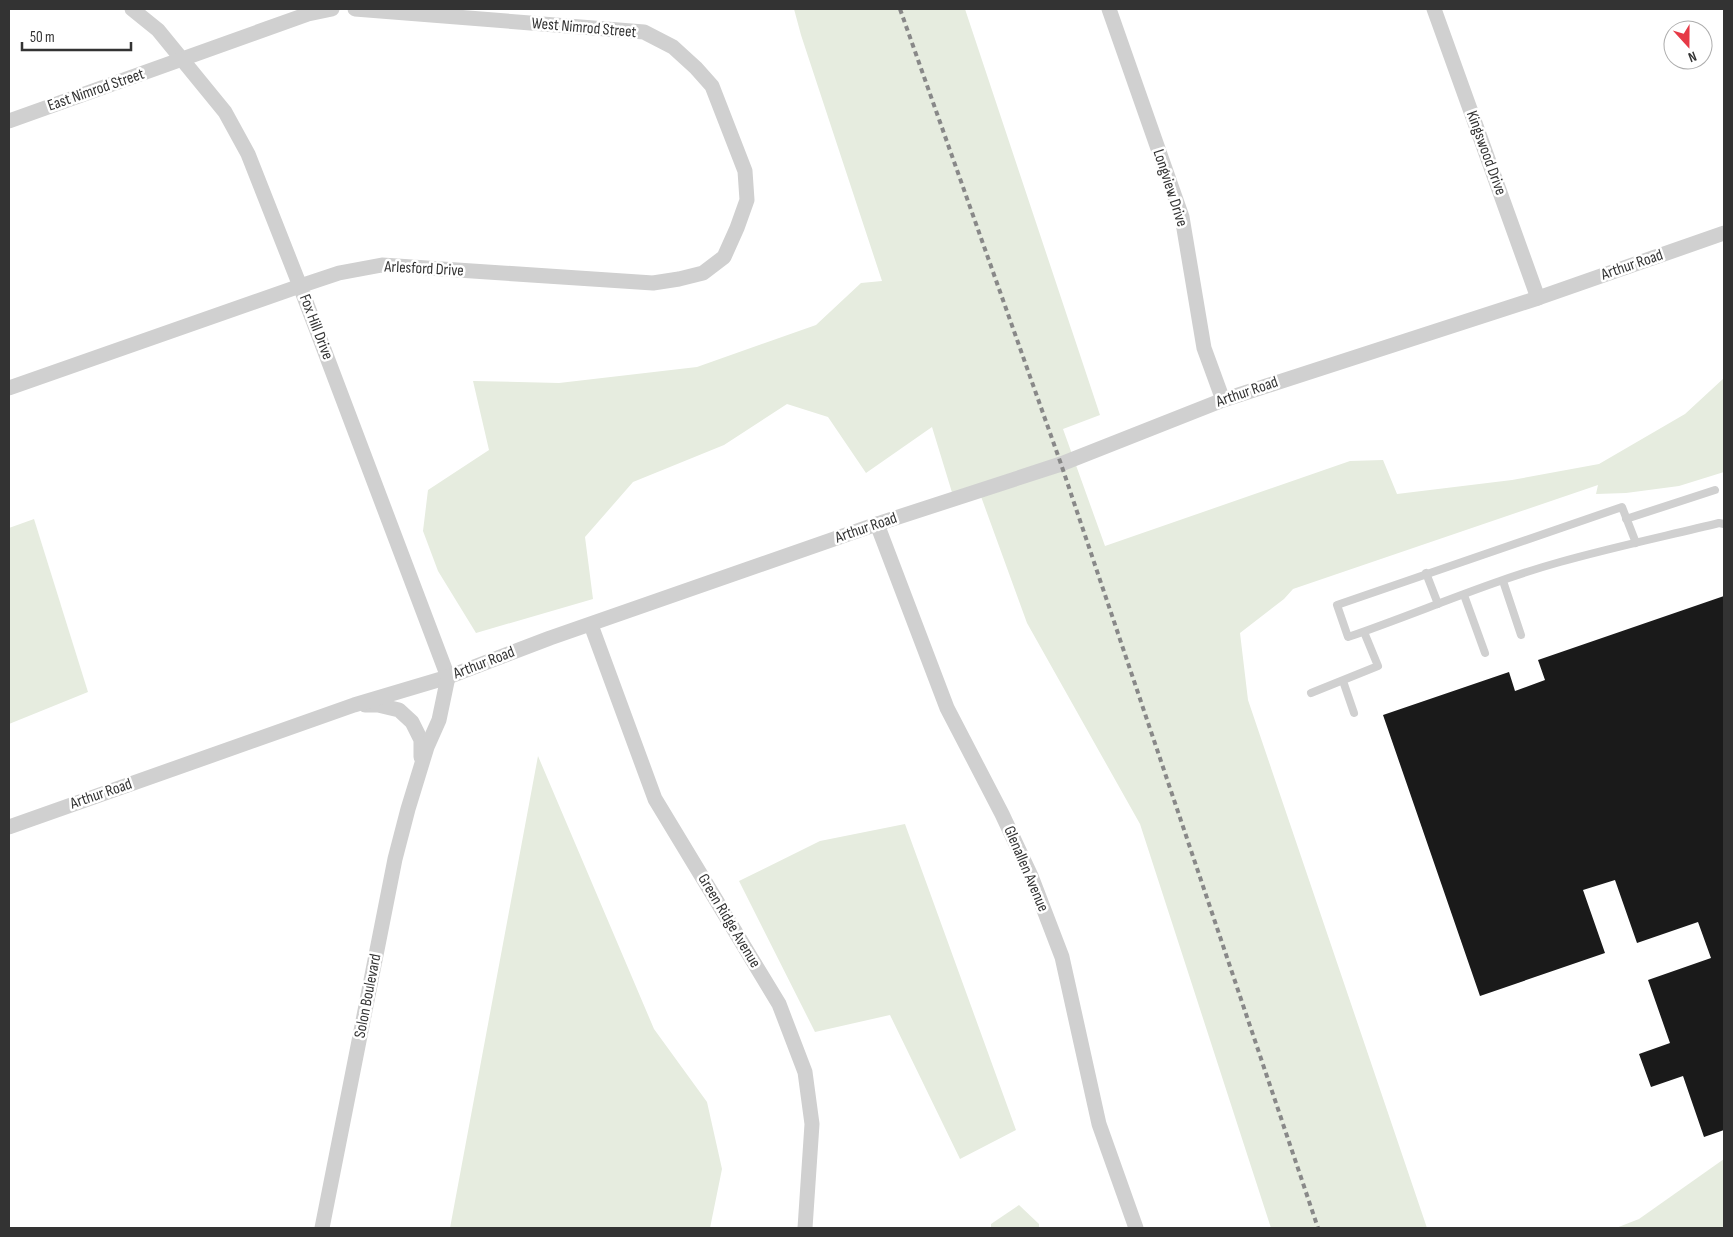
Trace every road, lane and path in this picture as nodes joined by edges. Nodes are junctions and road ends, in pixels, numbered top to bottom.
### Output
1 (132, 9) edge
2 (332, 9) edge
3 (355, 9) edge
4 (1109, 9) edge
5 (1434, 9) edge
6 (183, 60) junction
7 (9, 121) edge
8 (1724, 233) edge
9 (679, 279) joint
10 (300, 286) junction
11 (1538, 298) junction
12 (9, 388) edge
13 (1223, 400) junction
14 (1715, 490) dead end
15 (1724, 515) edge
16 (1626, 519) junction
17 (1722, 523) edge
18 (877, 524) junction
19 (1636, 543) junction
20 (1426, 574) junction
21 (1502, 581) junction
22 (1464, 595) junction
23 (1438, 604) junction
24 (591, 625) junction
25 (1364, 632) junction
26 (1521, 636) dead end
27 (1485, 652) dead end
28 (448, 677) junction
29 (1343, 681) junction
30 (1311, 694) dead end
31 (354, 705) junction
32 (1354, 713) dead end
33 (421, 766) junction
34 (9, 827) edge
35 (322, 1228) edge
36 (805, 1228) edge
37 (1136, 1228) edge

1 - 6 street, Fox Hill Drive
2 - 6 street
3 - 9 street, West Nimrod Street
4 - 13 street, Longview Drive
5 - 11 street, Kingswood Drive
6 - 7 street, East Nimrod Street
6 - 10 street, Fox Hill Drive
8 - 11 street, Arthur Road
9 - 10 street, Arlesford Drive
10 - 12 street, Arlesford Drive
10 - 28 street, Fox Hill Drive
11 - 13 street, Arthur Road
13 - 18 street, Arthur Road
14 - 16 lane
15 - 17 lane
16 - 19 lane
16 - 20 lane
17 - 19 lane
18 - 24 street, Arthur Road
18 - 37 street, Glenallen Avenue
19 - 21 lane
20 - 23 lane
20 - 25 lane
21 - 22 lane
21 - 26 lane
22 - 23 lane
22 - 27 lane
23 - 25 lane
24 - 28 street, Arthur Road
24 - 36 street, Green Ridge Avenue
25 - 29 lane
28 - 31 street, Arthur Road
28 - 33 street, Solon Boulevard
29 - 30 lane
29 - 32 lane
31 - 33 street, Solon Boulevard
31 - 34 street, Arthur Road
33 - 35 street, Solon Boulevard

